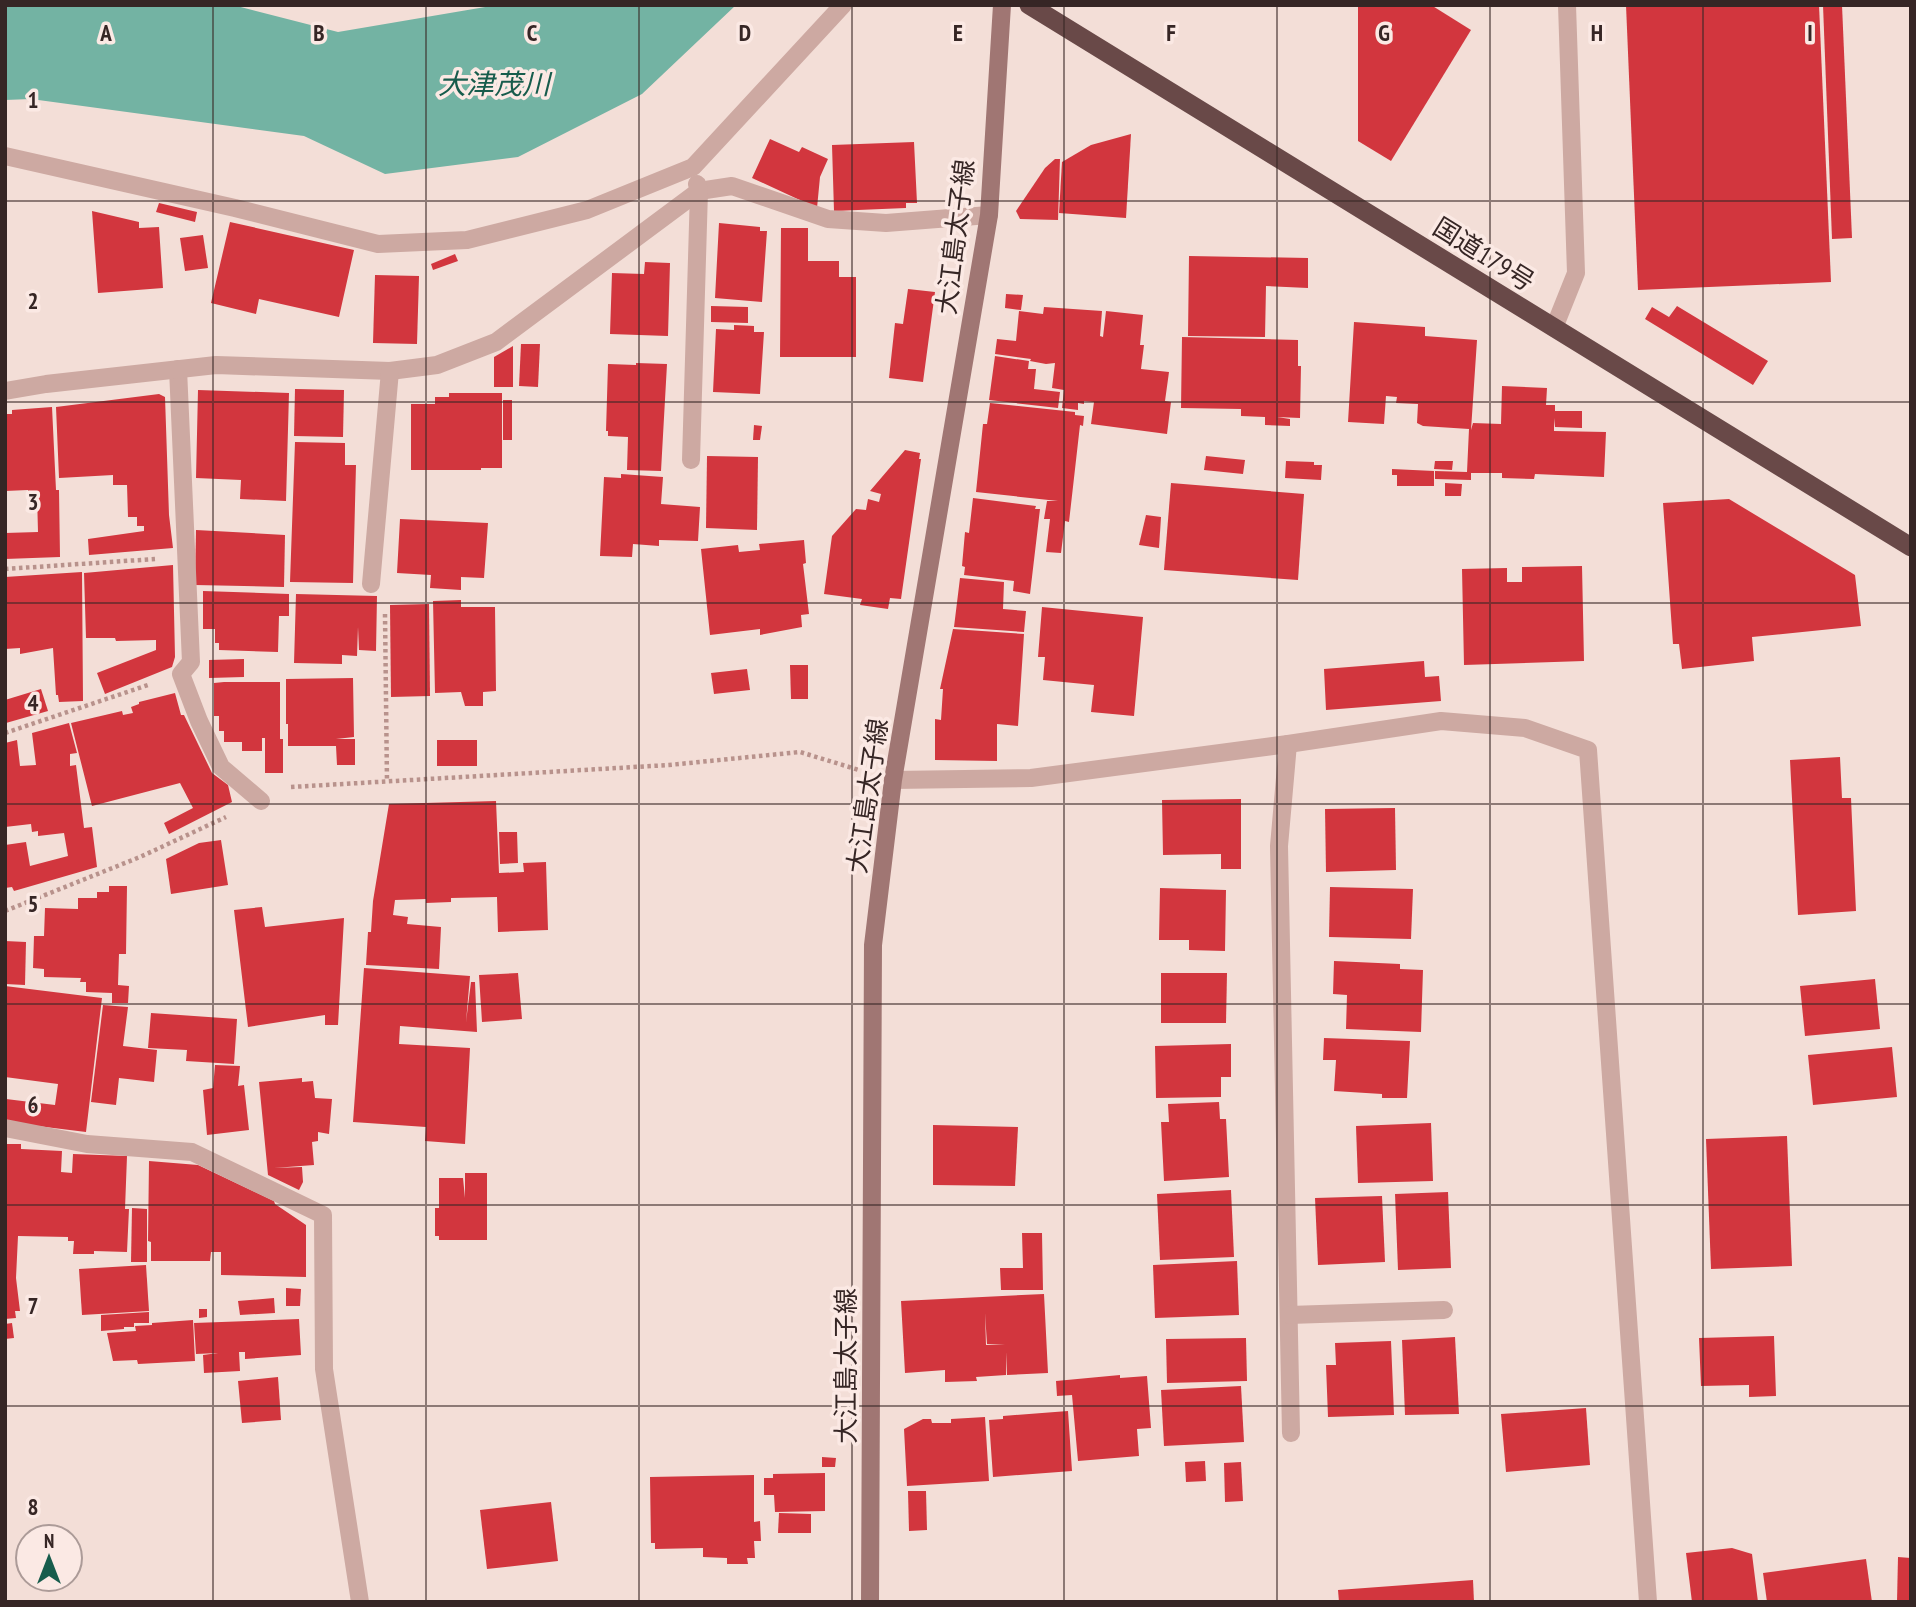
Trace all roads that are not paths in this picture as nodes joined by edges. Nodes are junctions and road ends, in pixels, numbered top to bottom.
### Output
1 (843, 5) edge
2 (1002, 5) edge
3 (1029, 5) edge
4 (1567, 5) edge
5 (5, 156) edge
6 (693, 167) junction
7 (699, 191) junction
8 (989, 215) junction
9 (1554, 328) junction
10 (178, 369) junction
11 (390, 371) junction
12 (5, 391) edge
13 (691, 460) dead end
14 (1911, 547) edge
15 (372, 584) road end
16 (1288, 744) junction
17 (893, 780) junction
18 (261, 801) road end
19 (5, 1128) edge
20 (1444, 1310) dead end
21 (1289, 1315) junction
22 (1291, 1433) dead end
23 (360, 1602) edge
24 (870, 1602) edge
25 (1648, 1602) edge

1 - 6 street
2 - 8 main road, 大江島太子線
3 - 9 highway, 国道179号
4 - 9 street
5 - 6 street
6 - 7 street
7 - 8 street
7 - 11 street
7 - 13 street
8 - 17 main road, 大江島太子線
9 - 14 highway, 国道179号
10 - 11 street
10 - 12 street
10 - 18 street
11 - 15 street
16 - 17 street
16 - 21 street
16 - 25 street
17 - 24 main road, 大江島太子線
19 - 23 street
20 - 21 street
21 - 22 street

